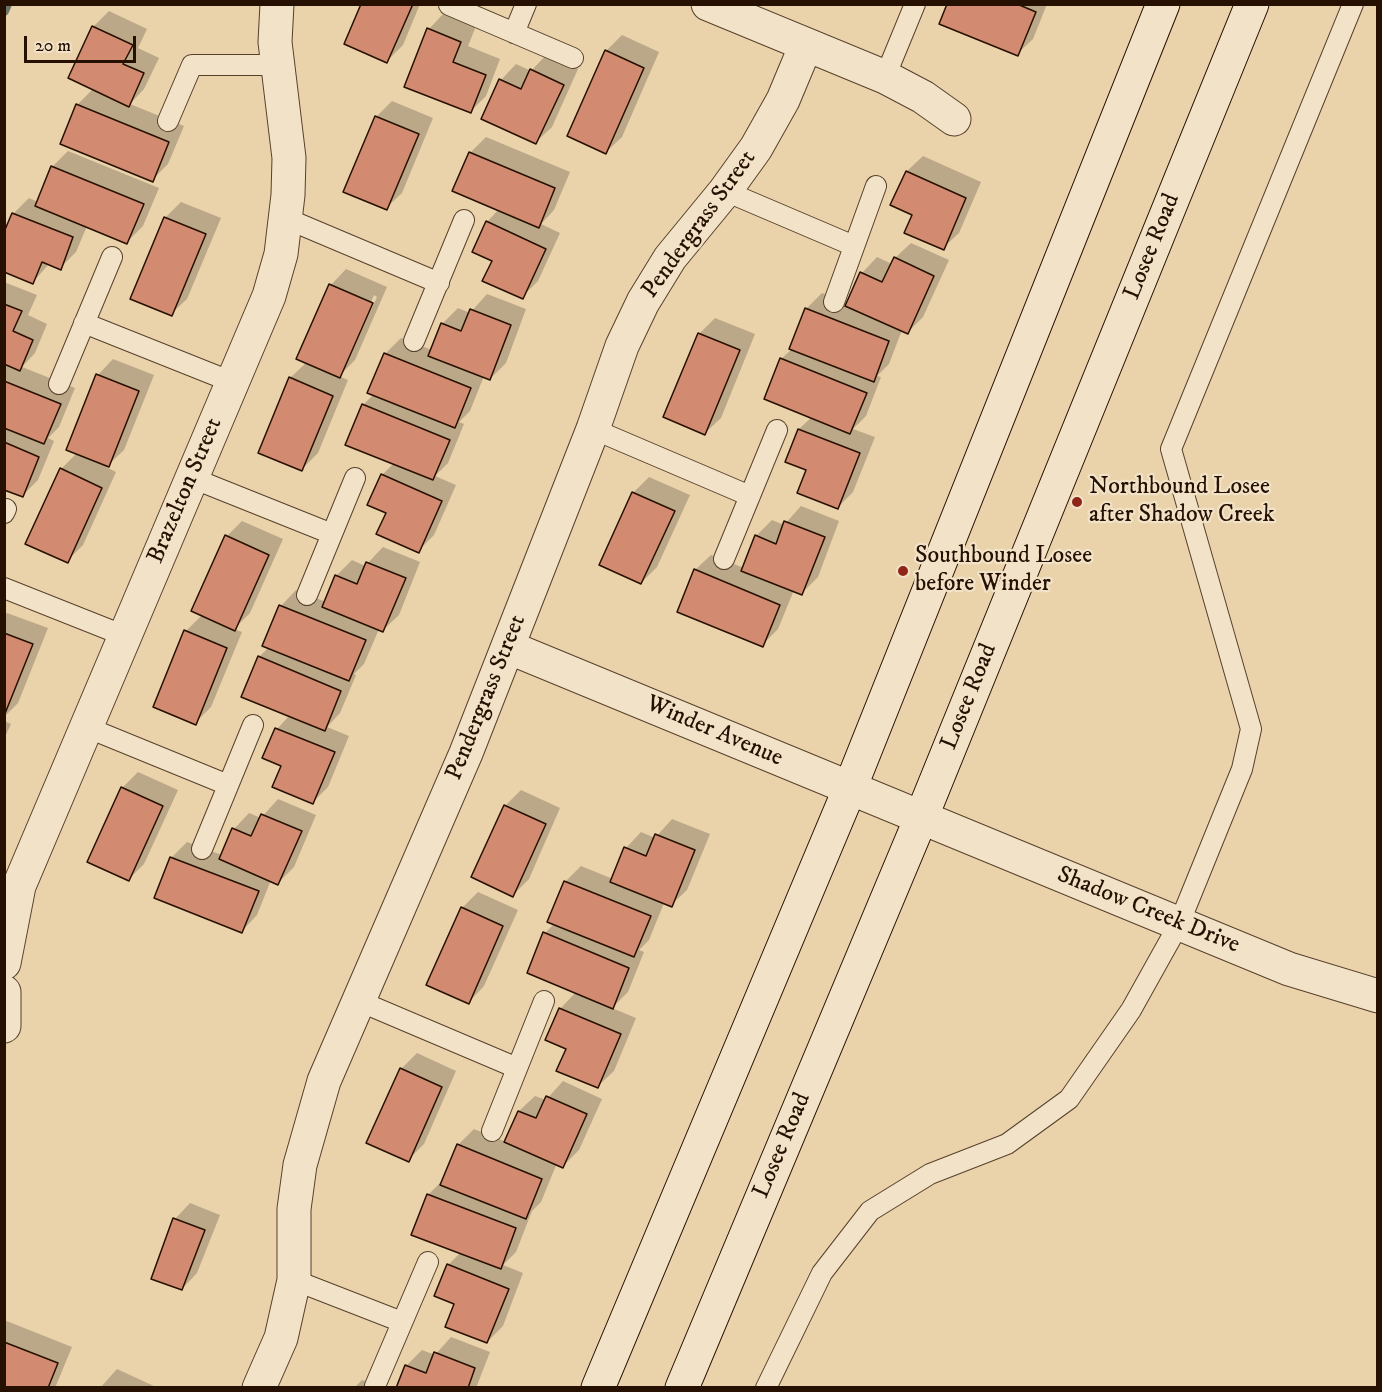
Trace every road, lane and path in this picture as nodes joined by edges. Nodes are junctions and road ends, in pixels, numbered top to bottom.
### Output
1 (278, 4) edge
2 (526, 4) edge
3 (708, 4) edge
4 (915, 4) edge
5 (1163, 4) edge
6 (1252, 4) edge
7 (1353, 4) edge
8 (449, 5) edge
9 (514, 33) junction
10 (806, 45) junction
11 (573, 58) dead end
12 (278, 65) junction
13 (885, 77) junction
14 (954, 119) dead end
15 (168, 121) dead end
16 (876, 186) dead end
17 (725, 191) junction
18 (285, 218) junction
19 (464, 220) dead end
20 (854, 246) junction
21 (112, 257) dead end
22 (439, 283) junction
23 (834, 302) dead end
24 (84, 323) junction
25 (414, 341) dead end
26 (232, 382) junction
27 (59, 384) dead end
28 (593, 429) junction
29 (777, 430) dead end
30 (192, 478) junction
31 (355, 478) dead end
32 (750, 496) junction
33 (332, 534) junction
34 (724, 559) dead end
35 (4, 588) edge
36 (307, 595) dead end
37 (125, 636) junction
38 (508, 647) junction
39 (253, 725) dead end
40 (86, 727) junction
41 (228, 785) junction
42 (850, 788) junction
43 (921, 818) junction
44 (202, 849) dead end
45 (11, 883) edge
46 (1179, 924) junction
47 (4, 963) edge
48 (4, 992) edge
49 (1377, 996) edge
50 (359, 1001) junction
51 (544, 1001) dead end
52 (4, 1026) edge
53 (517, 1068) junction
54 (492, 1131) dead end
55 (428, 1262) dead end
56 (294, 1280) junction
57 (402, 1322) junction
58 (375, 1386) dead end
59 (259, 1388) edge
60 (598, 1388) edge
61 (682, 1388) edge
62 (766, 1388) edge

1 - 12 street, Brazelton Street
2 - 9 lane
3 - 10 street
4 - 13 lane
5 - 42 street
6 - 43 street, Losee Road
7 - 46 lane
8 - 9 lane
9 - 11 lane
10 - 13 street
10 - 17 street, Pendergrass Street
12 - 15 lane
12 - 18 street, Brazelton Street
13 - 14 street
16 - 20 lane
17 - 20 lane
17 - 28 street, Pendergrass Street
18 - 22 lane
18 - 26 street, Brazelton Street
19 - 22 lane
20 - 23 lane
21 - 24 lane
22 - 25 lane
24 - 26 lane
24 - 27 lane
26 - 30 street, Brazelton Street
28 - 32 lane
28 - 38 street, Pendergrass Street
29 - 32 lane
30 - 33 lane
30 - 37 street, Brazelton Street
31 - 33 lane
32 - 34 lane
33 - 36 lane
35 - 37 lane
37 - 40 street, Brazelton Street
38 - 42 street, Winder Avenue
38 - 50 street, Pendergrass Street
39 - 41 lane
40 - 41 lane
40 - 45 street, Brazelton Street
41 - 44 lane
42 - 43 street, Winder Avenue
42 - 60 street
43 - 46 street, Shadow Creek Drive
43 - 61 street, Losee Road
45 - 47 street, Brazelton Street
46 - 49 street, Shadow Creek Drive
46 - 62 lane
48 - 52 street
50 - 53 lane
50 - 56 street, Pendergrass Street
51 - 53 lane
53 - 54 lane
55 - 57 lane
56 - 57 lane
56 - 59 street, Pendergrass Street
57 - 58 lane

